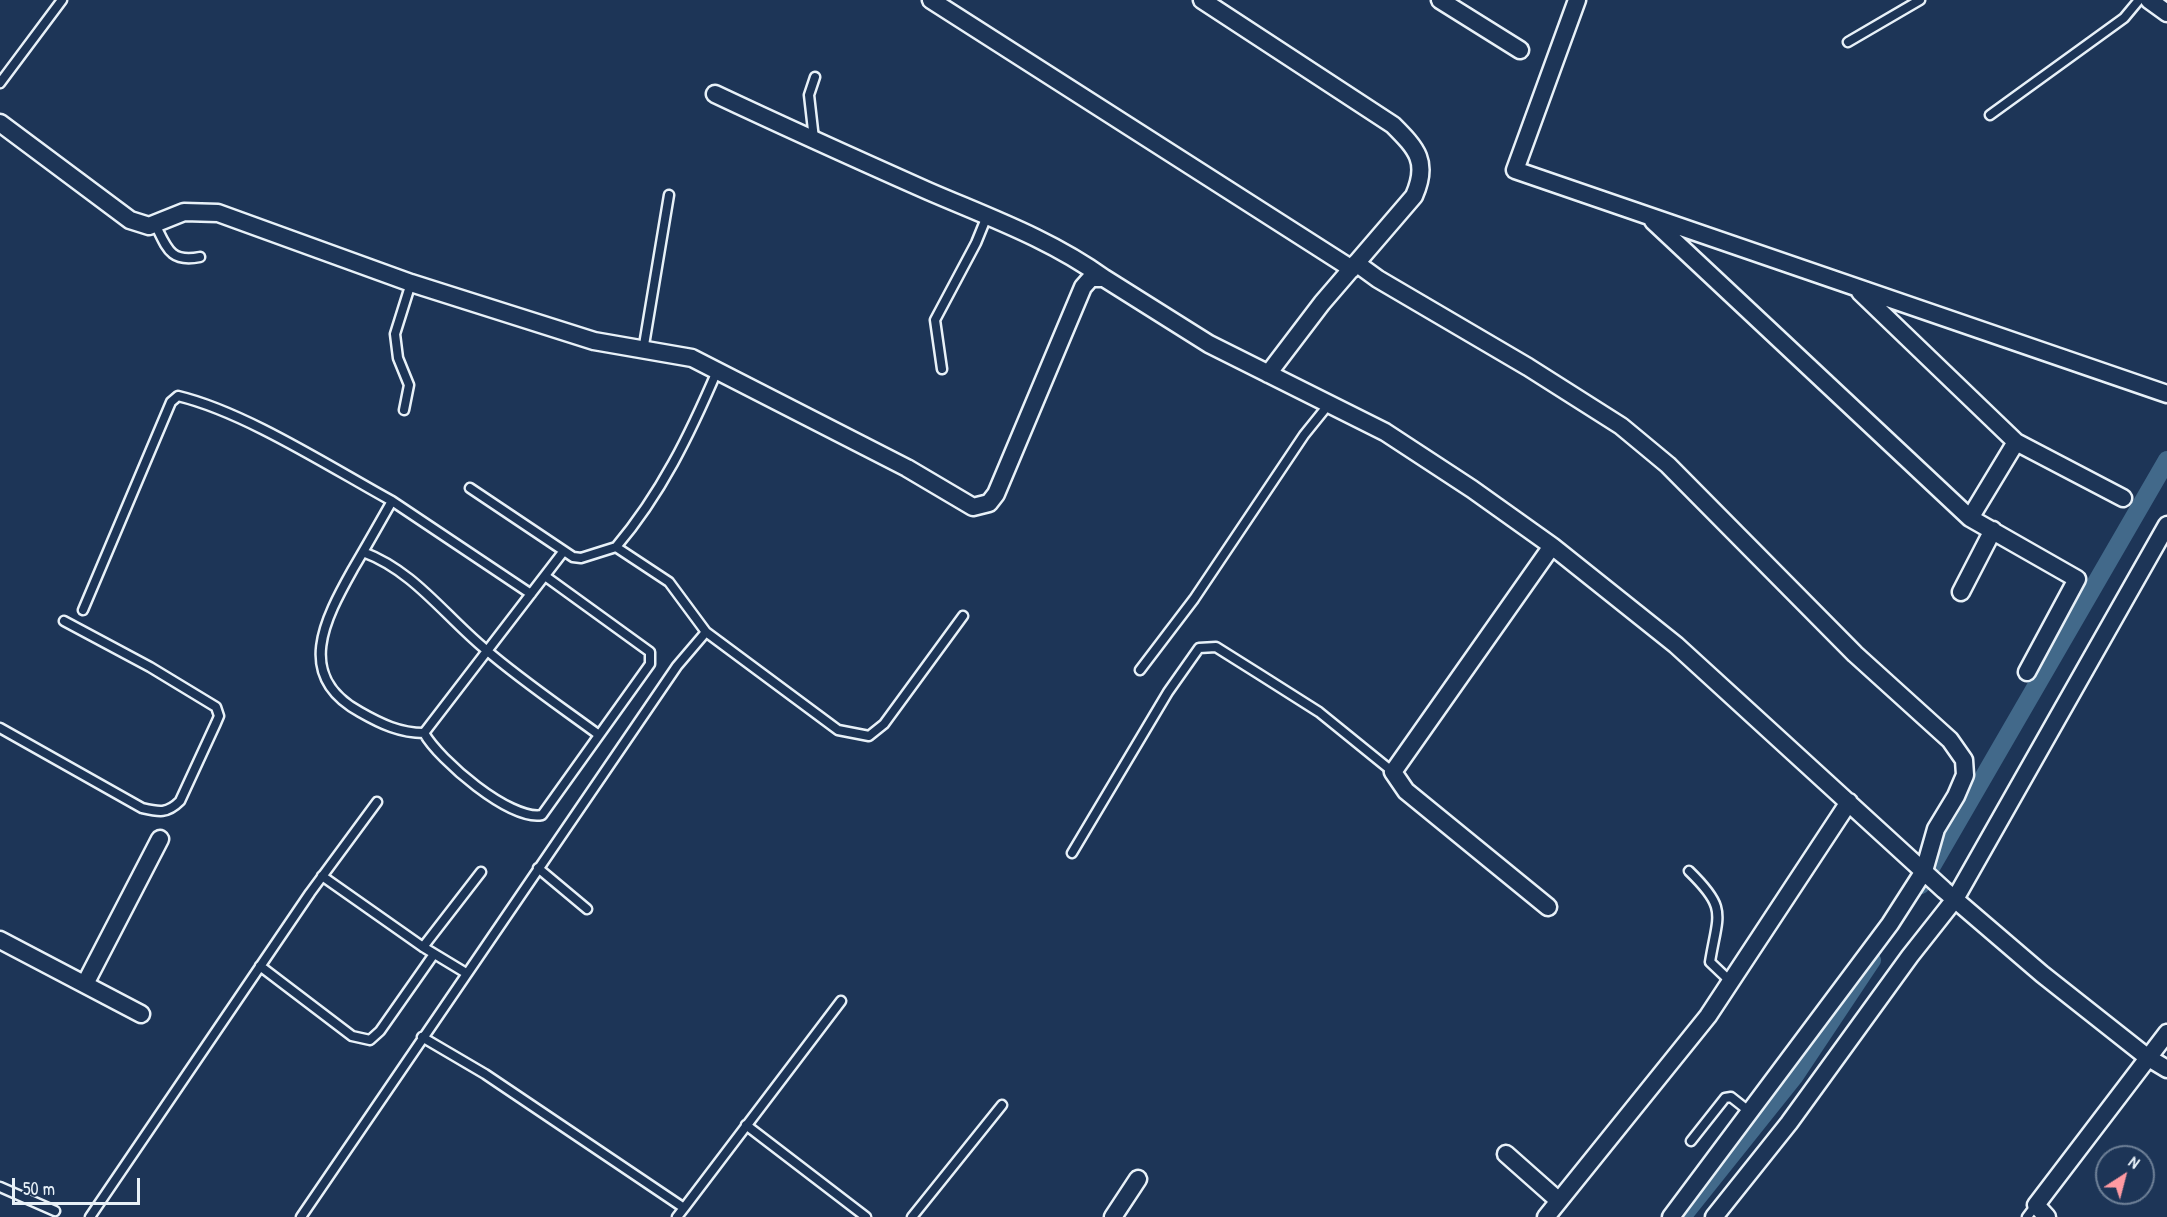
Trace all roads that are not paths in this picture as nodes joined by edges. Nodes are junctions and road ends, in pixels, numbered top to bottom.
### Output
1 (62, 0) edge
2 (931, 0) edge
3 (1202, 0) edge
4 (1440, 0) edge
5 (1577, 0) edge
6 (1920, 0) edge
7 (2141, 1) edge
8 (2167, 13) edge
9 (1848, 42) dead end
10 (1520, 51) dead end
11 (815, 77) dead end
12 (0, 83) edge
13 (715, 94) dead end
14 (1990, 115) dead end
15 (0, 123) edge
16 (814, 141) junction
17 (669, 195) dead end
18 (987, 216) junction
19 (1648, 216) junction
20 (154, 224) junction
21 (200, 257) dead end
22 (1354, 266) junction
23 (1104, 278) junction
24 (411, 283) junction
25 (1855, 287) junction
26 (642, 351) junction
27 (942, 369) dead end
28 (717, 371) junction
29 (1268, 374) junction
30 (2167, 394) edge
31 (1329, 404) junction
32 (404, 410) dead end
33 (2016, 442) junction
34 (470, 488) dead end
35 (2123, 498) dead end
36 (392, 501) junction
37 (1970, 518) junction
38 (2167, 525) edge
39 (1993, 530) junction
40 (1552, 546) junction
41 (616, 547) junction
42 (363, 552) junction
43 (563, 552) junction
44 (545, 576) junction
45 (1961, 592) dead end
46 (531, 594) junction
47 (83, 610) dead end
48 (963, 616) dead end
49 (64, 621) dead end
50 (706, 632) junction
51 (487, 651) junction
52 (1140, 670) dead end
53 (2027, 672) dead end
54 (0, 728) edge
55 (424, 734) junction
56 (599, 735) junction
57 (1393, 772) junction
58 (377, 802) dead end
59 (1849, 802) junction
60 (160, 839) dead end
61 (1072, 853) dead end
62 (538, 868) junction
63 (1689, 871) dead end
64 (481, 872) dead end
65 (1925, 872) junction
66 (322, 876) junction
67 (1950, 895) junction
68 (1548, 908) dead end
69 (587, 909) dead end
70 (0, 940) edge
71 (423, 947) junction
72 (434, 954) junction
73 (260, 966) junction
74 (466, 973) junction
75 (1731, 982) junction
76 (85, 984) junction
77 (841, 1001) dead end
78 (141, 1014) dead end
79 (2167, 1033) edge
80 (422, 1037) junction
81 (2146, 1057) junction
82 (2167, 1069) edge
83 (1002, 1105) dead end
84 (1750, 1112) junction
85 (746, 1125) junction
86 (1691, 1141) dead end
87 (1506, 1154) dead end
88 (1138, 1179) dead end
89 (0, 1187) edge
90 (1559, 1201) junction
91 (684, 1208) junction
92 (55, 1211) dead end
93 (2037, 1213) edge
94 (90, 1217) edge
95 (301, 1217) edge
96 (677, 1217) edge
97 (866, 1217) edge
98 (912, 1217) edge
99 (1113, 1217) edge
100 (1546, 1217) edge
101 (1671, 1217) edge
102 (1714, 1217) edge

1 - 12 lane
2 - 22 street
3 - 22 street
4 - 10 street
5 - 19 street
6 - 9 lane
7 - 8 street
7 - 14 lane
11 - 16 lane
13 - 16 street
15 - 20 street
16 - 18 street
17 - 26 lane
18 - 23 street
18 - 27 lane
19 - 25 street
19 - 37 street
20 - 21 lane
20 - 24 street
22 - 29 street
22 - 65 street
23 - 28 street
23 - 29 street
24 - 26 street
24 - 32 lane
25 - 30 street
25 - 33 street
26 - 28 street
28 - 41 lane
29 - 31 street
31 - 40 street
31 - 52 lane
33 - 35 street
33 - 37 street
34 - 43 lane
36 - 42 lane
36 - 46 lane
36 - 47 lane
37 - 39 street
38 - 67 street
39 - 45 street
39 - 53 street
40 - 57 street
40 - 59 street
41 - 43 lane
41 - 50 lane
42 - 51 lane
42 - 55 lane
43 - 44 lane
44 - 46 lane
44 - 56 lane
46 - 51 lane
48 - 50 lane
49 - 54 lane
50 - 62 lane
51 - 55 lane
51 - 56 lane
55 - 56 lane
57 - 61 lane
57 - 68 street
58 - 66 lane
59 - 65 street
59 - 75 street
60 - 76 street
62 - 69 lane
62 - 74 lane
63 - 75 lane
64 - 71 lane
65 - 67 street
65 - 84 street
66 - 71 lane
66 - 73 lane
67 - 81 street
67 - 102 street
70 - 76 street
71 - 72 lane
72 - 73 lane
72 - 74 lane
73 - 94 lane
74 - 80 lane
75 - 90 street
76 - 78 street
77 - 85 lane
79 - 81 street
80 - 91 lane
80 - 95 lane
81 - 82 street
81 - 93 street
83 - 98 lane
84 - 86 lane
84 - 101 street
85 - 91 lane
85 - 97 lane
87 - 90 street
88 - 99 street
89 - 92 lane
90 - 100 street
91 - 96 lane

